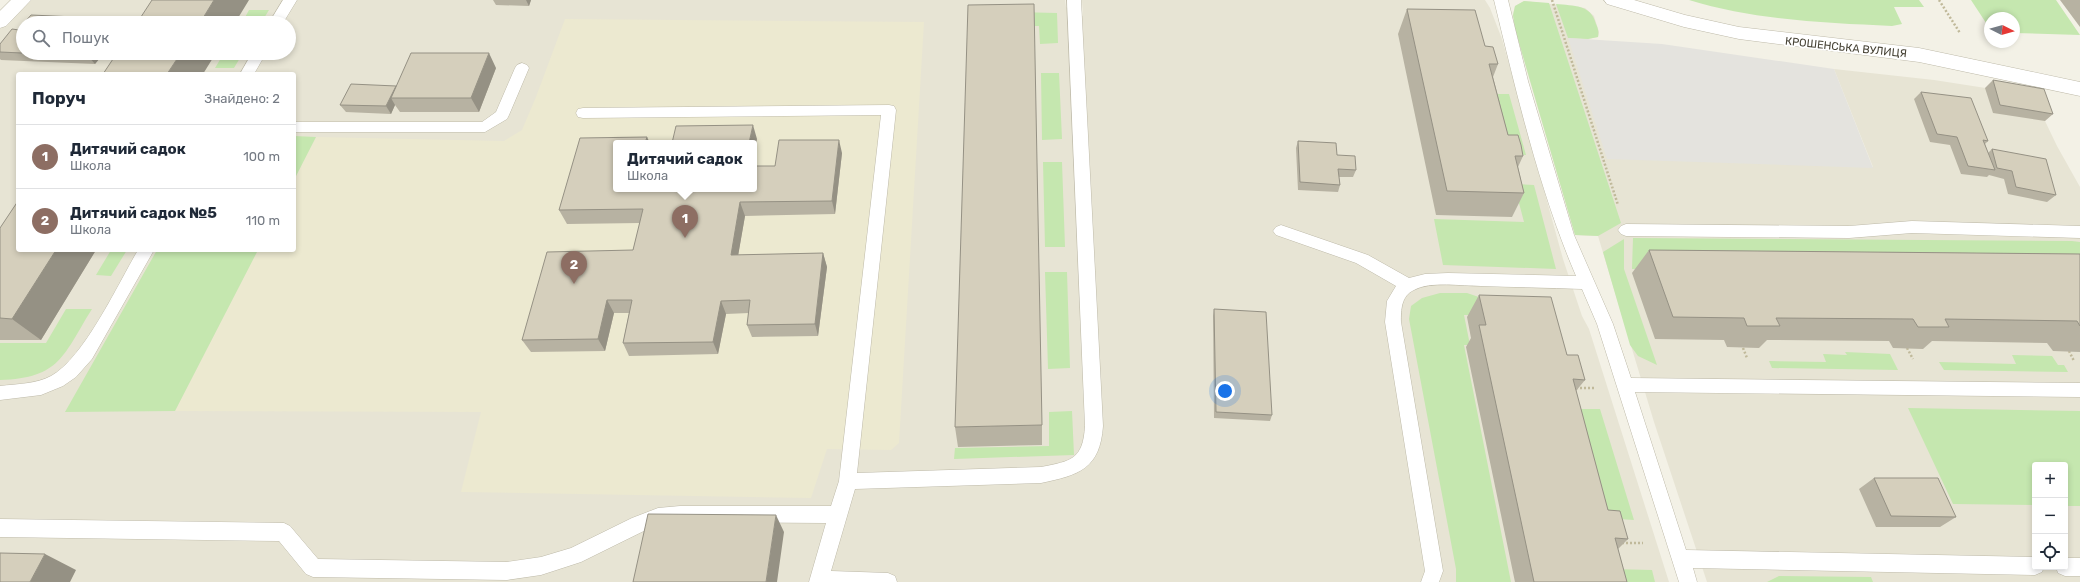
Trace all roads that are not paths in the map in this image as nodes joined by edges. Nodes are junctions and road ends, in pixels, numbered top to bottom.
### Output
1 (22, 0) edge
2 (290, 0) edge
3 (1074, 0) edge
4 (1501, 0) edge
5 (1613, 0) edge
6 (280, 16) edge
7 (0, 22) edge
8 (255, 60) edge
9 (522, 68) dead end
10 (248, 72) edge
11 (2080, 89) edge
12 (583, 113) dead end
13 (296, 127) edge
14 (1626, 230) road end
15 (1282, 232) dead end
16 (2080, 232) edge
17 (145, 252) edge
18 (1586, 283) junction
19 (1408, 285) junction
20 (1625, 385) junction
21 (2080, 390) edge
22 (0, 393) edge
23 (848, 481) junction
24 (838, 515) junction
25 (0, 528) edge
26 (1678, 552) junction
27 (2032, 566) edge
28 (2068, 567) edge
29 (2080, 567) edge
30 (818, 581) edge
31 (888, 582) edge
32 (1430, 582) edge
33 (1688, 582) edge

1 - 7 street
2 - 6 lane
3 - 23 lane
4 - 18 lane
5 - 11 street, КРОШЕНСЬКА ВУЛИЦЯ
8 - 10 lane
9 - 13 lane
12 - 23 lane
14 - 16 lane
15 - 19 lane
17 - 22 lane
18 - 19 lane
18 - 20 lane
19 - 32 lane
20 - 21 lane
20 - 26 lane
23 - 24 lane
24 - 25 lane
24 - 30 lane
26 - 27 lane
26 - 33 lane
28 - 29 lane
30 - 31 lane

